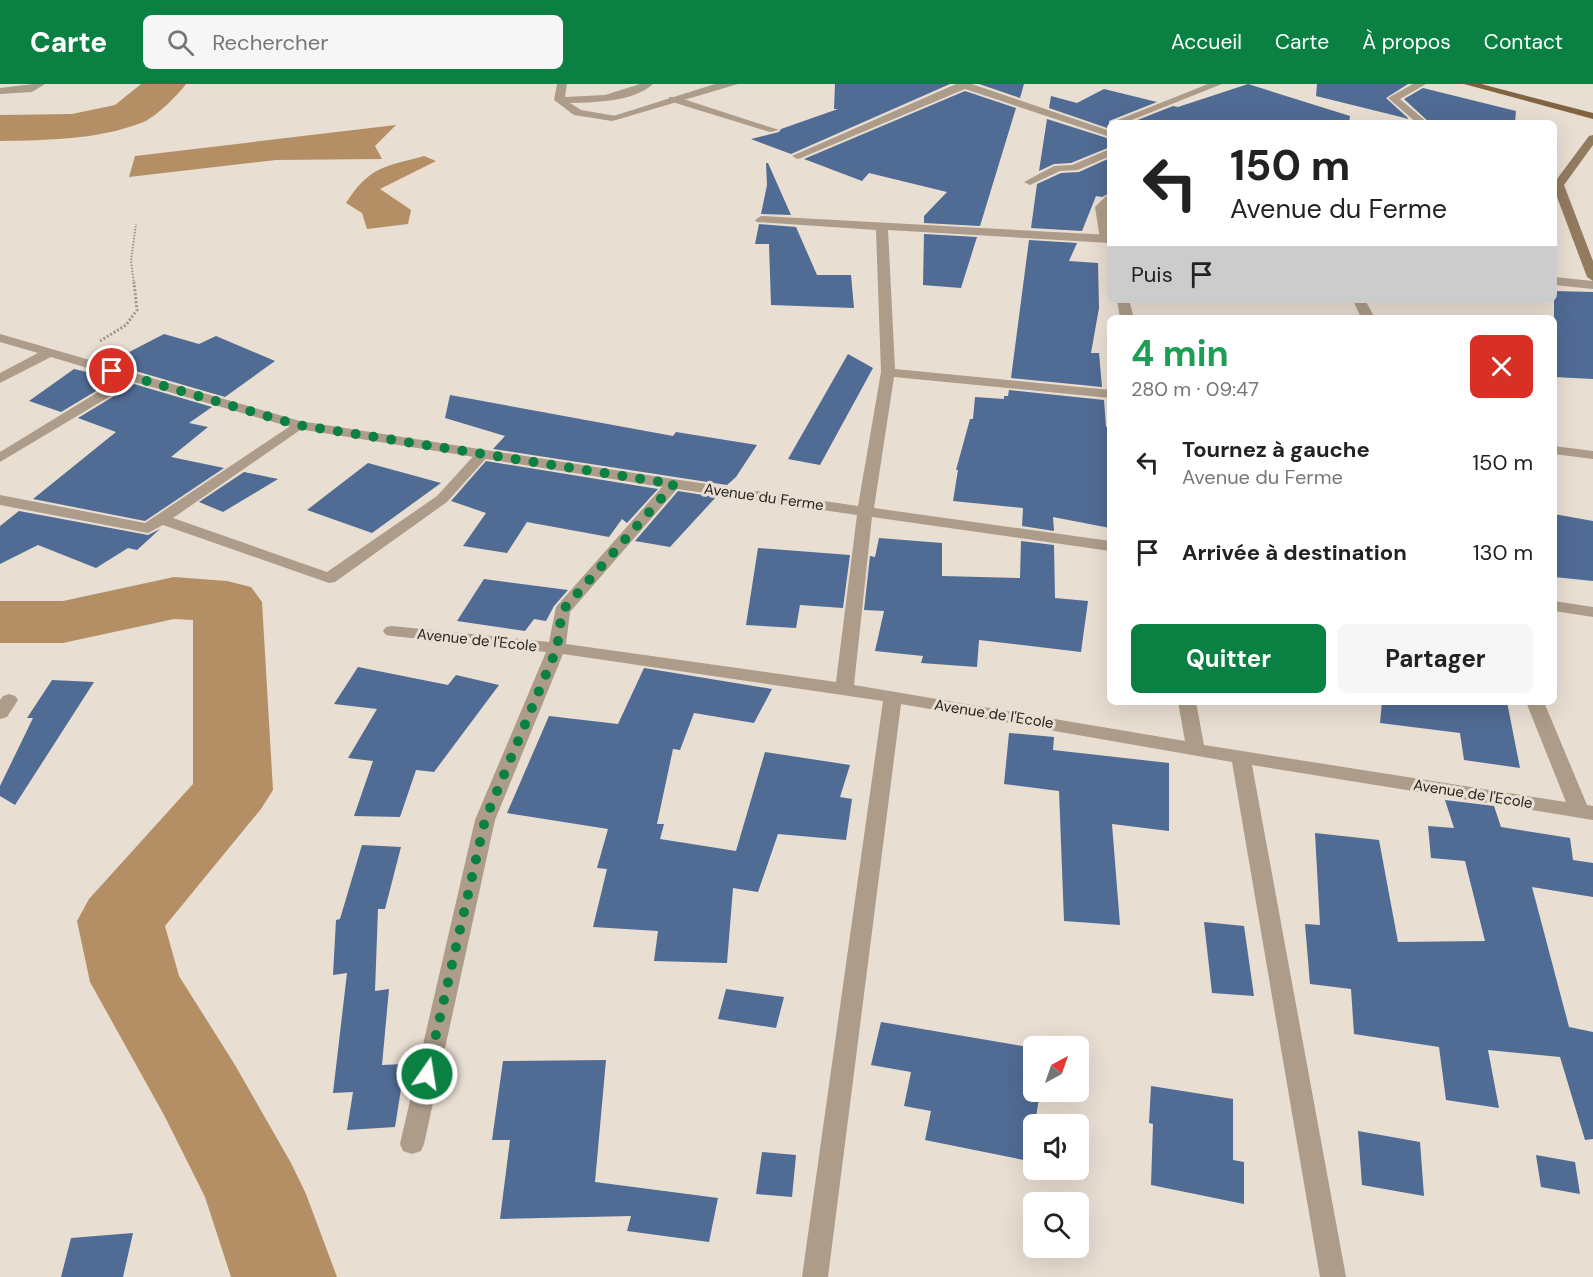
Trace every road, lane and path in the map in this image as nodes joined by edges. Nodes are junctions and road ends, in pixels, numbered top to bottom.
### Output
1 (40, 84) edge
2 (562, 84) edge
3 (648, 84) edge
4 (733, 84) edge
5 (964, 84) edge
6 (1217, 84) edge
7 (1421, 84) edge
8 (1469, 84) edge
9 (0, 91) edge
10 (672, 99) junction
11 (559, 100) junction
12 (1593, 117) edge
13 (1123, 120) edge
14 (1419, 120) edge
15 (1107, 126) edge
16 (774, 130) dead end
17 (1098, 130) junction
18 (1107, 133) edge
19 (1593, 138) edge
20 (1107, 153) edge
21 (797, 156) dead end
22 (1030, 182) dead end
23 (1557, 184) edge
24 (1557, 187) edge
25 (1107, 201) edge
26 (761, 220) dead end
27 (136, 224) dead end
28 (882, 226) junction
29 (1107, 234) edge
30 (1107, 239) edge
31 (1593, 277) edge
32 (1557, 281) edge
33 (1593, 285) edge
34 (0, 338) edge
35 (49, 353) junction
36 (72, 359) junction
37 (888, 372) junction
38 (132, 377) junction
39 (0, 379) edge
40 (1107, 394) edge
41 (298, 425) junction
42 (1557, 450) edge
43 (483, 454) junction
44 (1593, 455) edge
45 (0, 458) edge
46 (674, 484) junction
47 (0, 500) edge
48 (866, 512) junction
49 (162, 519) junction
50 (1107, 546) edge
51 (1557, 606) edge
52 (1593, 612) edge
53 (392, 631) dead end
54 (557, 648) junction
55 (844, 689) junction
56 (893, 698) junction
57 (1188, 705) edge
58 (1536, 705) edge
59 (1195, 747) junction
60 (1241, 757) junction
61 (1586, 812) edge
62 (412, 1144) dead end
63 (815, 1277) edge
64 (1332, 1277) edge

1 - 9 street
2 - 11 street
3 - 11 street
4 - 10 street
5 - 17 street
5 - 21 street
6 - 13 street
7 - 14 street
8 - 12 main road
10 - 11 street
10 - 16 street
15 - 17 street
17 - 18 street
19 - 23 street
20 - 22 street
24 - 31 street
25 - 29 street
26 - 28 street
27 - 36 path
28 - 30 street
28 - 37 street
32 - 33 street
34 - 35 street, Avenue du Ferme
35 - 36 street, Avenue du Ferme
35 - 39 street
36 - 38 street, Avenue du Ferme
37 - 40 street
37 - 48 street
38 - 41 street, Avenue du Ferme
38 - 45 street
41 - 43 street, Avenue du Ferme
41 - 49 street
42 - 44 street
43 - 46 street, Avenue du Ferme
43 - 49 street
46 - 48 street, Avenue du Ferme
46 - 54 street
47 - 49 street
48 - 50 street, Avenue du Ferme
48 - 55 street
51 - 52 street
53 - 54 street, Avenue de l'Ecole
54 - 55 street, Avenue de l'Ecole
54 - 62 street
55 - 56 street, Avenue de l'Ecole
56 - 59 street, Avenue de l'Ecole
56 - 63 street
57 - 59 street
58 - 61 street
59 - 60 street, Avenue de l'Ecole
60 - 61 street, Avenue de l'Ecole
60 - 64 street

